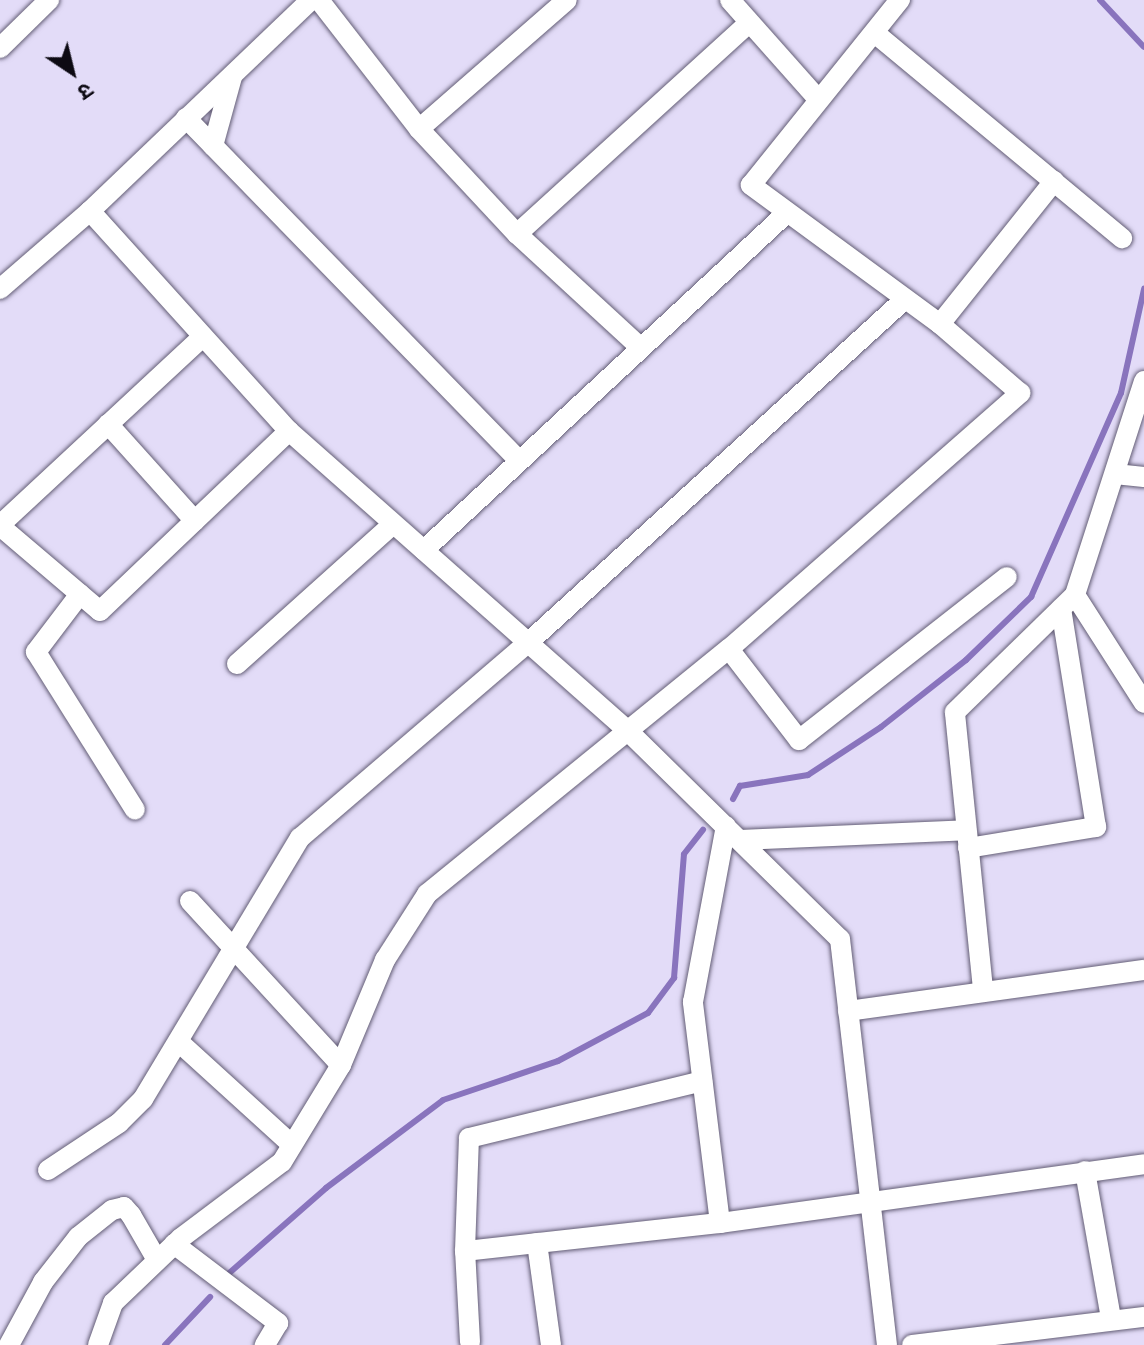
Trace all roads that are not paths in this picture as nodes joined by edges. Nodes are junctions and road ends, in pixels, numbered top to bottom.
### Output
1 (311, 0) edge
2 (319, 0) edge
3 (567, 0) edge
4 (730, 0) edge
5 (900, 0) edge
6 (40, 3) edge
7 (749, 23) junction
8 (876, 34) junction
9 (0, 48) edge
10 (233, 74) junction
11 (817, 98) junction
12 (186, 118) junction
13 (419, 129) junction
14 (213, 146) junction
15 (1054, 181) junction
16 (90, 211) junction
17 (786, 214) junction
18 (517, 234) junction
19 (1122, 238) dead end
20 (3, 281) edge
21 (904, 300) junction
22 (940, 324) junction
23 (201, 338) junction
24 (639, 346) junction
25 (1144, 381) edge
26 (108, 424) junction
27 (289, 431) junction
28 (518, 459) junction
29 (1115, 474) junction
30 (1144, 477) edge
31 (195, 521) junction
32 (0, 525) edge
33 (391, 526) junction
34 (424, 550) junction
35 (1007, 577) dead end
36 (80, 594) junction
37 (1068, 602) junction
38 (530, 641) junction
39 (729, 649) junction
40 (237, 664) dead end
41 (1144, 703) edge
42 (629, 732) junction
43 (135, 810) dead end
44 (733, 833) junction
45 (967, 839) junction
46 (190, 901) dead end
47 (234, 948) junction
48 (1144, 970) edge
49 (983, 989) junction
50 (848, 1011) junction
51 (180, 1043) junction
52 (341, 1065) junction
53 (702, 1081) junction
54 (292, 1145) junction
55 (1144, 1164) edge
56 (48, 1170) dead end
57 (1085, 1171) junction
58 (868, 1201) junction
59 (720, 1223) junction
60 (537, 1243) junction
61 (174, 1244) junction
62 (465, 1251) junction
63 (157, 1260) junction
64 (1144, 1317) edge
65 (1111, 1318) junction
66 (966, 1340) edge
67 (470, 1344) edge
68 (9, 1345) edge
69 (98, 1345) edge
70 (265, 1345) edge
71 (551, 1345) edge
72 (887, 1345) edge
73 (912, 1345) edge

1 - 10 street
2 - 13 street
3 - 13 street
4 - 7 street
5 - 8 street
6 - 9 street
7 - 11 street
7 - 18 street
8 - 11 street
8 - 15 street
10 - 12 street
10 - 14 street
11 - 17 street
12 - 14 street
12 - 16 street
13 - 18 street
14 - 28 street
15 - 19 street
15 - 22 street
16 - 20 street
16 - 23 street
17 - 21 street
17 - 24 street
18 - 24 street
21 - 22 street
21 - 38 street
22 - 39 street
23 - 26 street
23 - 27 street
24 - 28 street
25 - 29 street
26 - 31 street
26 - 32 street
27 - 31 street
27 - 33 street
28 - 34 street
29 - 30 street
29 - 37 street
31 - 36 street
32 - 36 street
33 - 34 street
33 - 40 street
34 - 38 street
35 - 39 street
36 - 43 street
37 - 41 street
37 - 45 street
37 - 45 street
38 - 42 street
38 - 47 street
39 - 42 street
42 - 44 street
42 - 52 street
44 - 45 street
44 - 50 street
44 - 53 street
45 - 49 street
46 - 47 street
47 - 51 street
47 - 52 street
48 - 49 street
49 - 50 street
50 - 58 street
51 - 54 street
51 - 56 street
52 - 54 street
53 - 59 street
53 - 62 street
54 - 61 street
55 - 57 street
57 - 58 street
57 - 65 street
58 - 59 street
58 - 72 street
59 - 60 street
60 - 62 street
60 - 71 street
61 - 63 street
61 - 70 street
62 - 67 street
63 - 68 street
63 - 69 street
64 - 65 street
65 - 66 street
66 - 73 street

